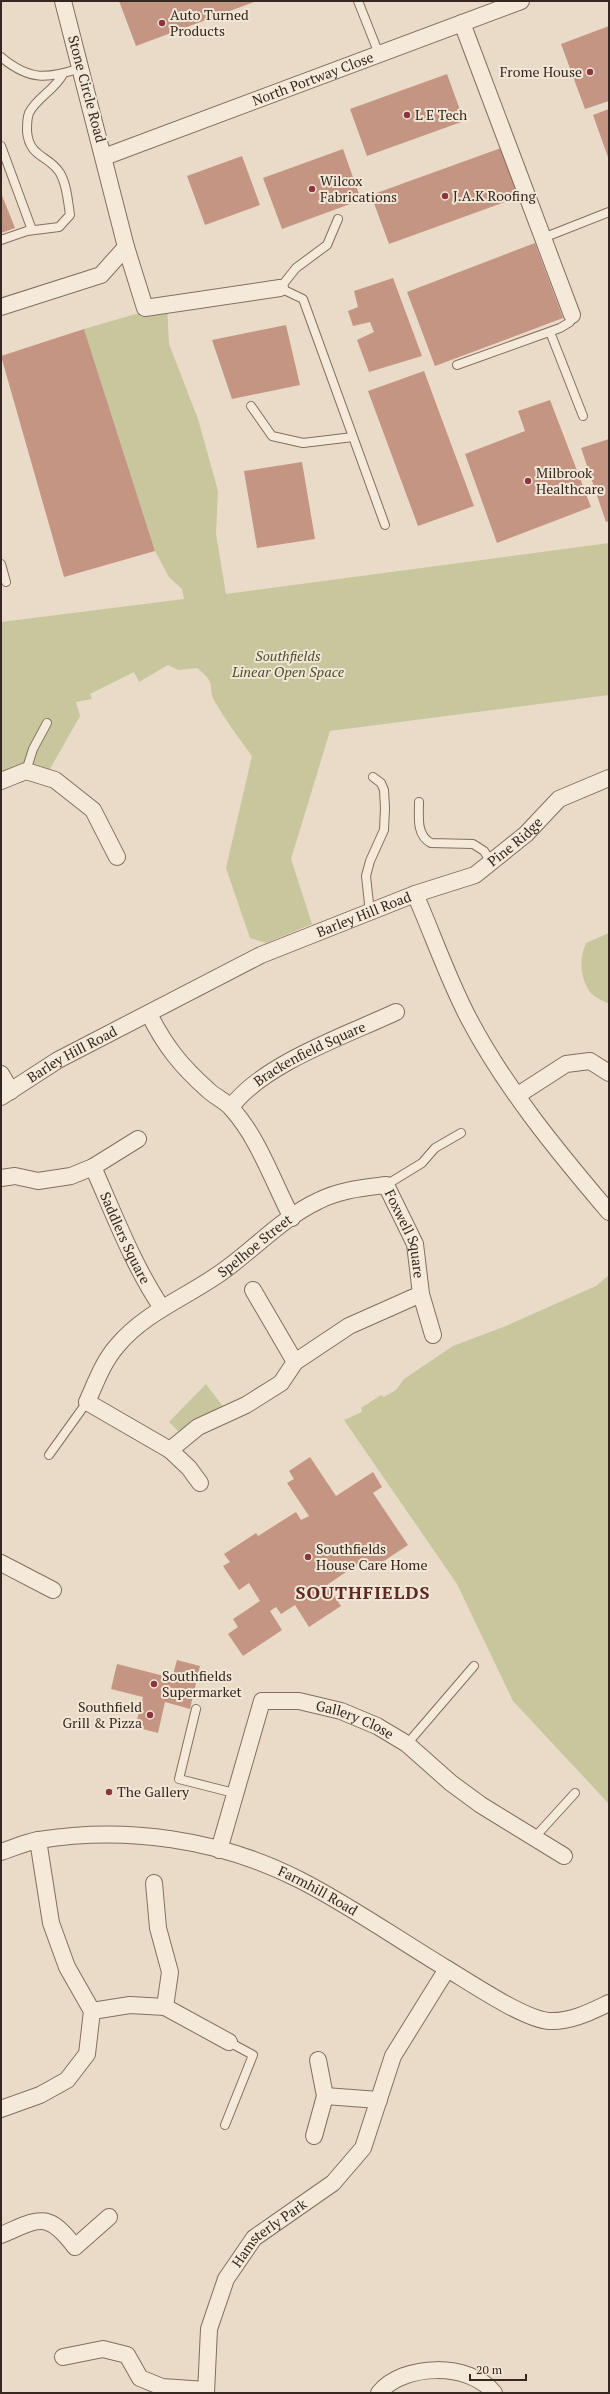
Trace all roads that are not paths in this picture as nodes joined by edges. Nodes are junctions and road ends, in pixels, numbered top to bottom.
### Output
1 (64, 1) edge
2 (358, 1) edge
3 (521, 1) edge
4 (462, 23) junction
5 (379, 54) junction
6 (1, 57) edge
7 (81, 68) junction
8 (63, 74) junction
9 (1, 146) edge
10 (104, 157) junction
11 (609, 212) edge
12 (338, 219) dead end
13 (32, 230) junction
14 (543, 238) junction
15 (1, 240) edge
16 (126, 247) junction
17 (280, 288) junction
18 (1, 307) edge
19 (572, 315) joint
20 (550, 332) junction
21 (457, 365) dead end
22 (251, 406) dead end
23 (583, 416) dead end
24 (353, 437) junction
25 (385, 524) dead end
26 (1, 564) edge
27 (6, 582) dead end
28 (47, 723) dead end
29 (26, 771) junction
30 (373, 777) dead end
31 (609, 778) edge
32 (1, 781) edge
33 (419, 802) dead end
34 (117, 857) dead end
35 (491, 862) junction
36 (415, 894) junction
37 (370, 913) junction
38 (396, 1012) dead end
39 (149, 1014) junction
40 (609, 1073) edge
41 (1, 1074) edge
42 (6, 1094) edge
43 (518, 1096) junction
44 (231, 1107) junction
45 (460, 1133) dead end
46 (138, 1140) dead end
47 (93, 1167) junction
48 (1, 1178) edge
49 (386, 1185) junction
50 (609, 1212) edge
51 (292, 1218) junction
52 (253, 1290) dead end
53 (421, 1294) junction
54 (162, 1308) junction
55 (433, 1335) dead end
56 (295, 1362) junction
57 (87, 1402) junction
58 (170, 1450) junction
59 (49, 1455) dead end
60 (200, 1483) dead end
61 (1, 1563) edge
62 (53, 1590) dead end
63 (474, 1666) dead end
64 (196, 1709) dead end
65 (407, 1744) junction
66 (234, 1793) junction
67 (575, 1793) dead end
68 (535, 1837) junction
69 (38, 1840) junction
70 (219, 1850) junction
71 (1, 1852) edge
72 (564, 1856) dead end
73 (154, 1883) dead end
74 (447, 1969) junction
75 (609, 2003) edge
76 (165, 2007) junction
77 (92, 2011) junction
78 (229, 2042) joint
79 (318, 2060) dead end
80 (325, 2096) junction
81 (379, 2100) junction
82 (1, 2109) edge
83 (225, 2125) dead end
84 (314, 2136) dead end
85 (108, 2217) dead end
86 (1, 2235) edge
87 (63, 2357) dead end
88 (206, 2392) edge
89 (379, 2393) edge
90 (494, 2393) edge

1 - 7 street, Stone Circle Road
2 - 5 lane
3 - 4 street, North Portway Close
4 - 5 street, North Portway Close
4 - 14 street
5 - 10 street, North Portway Close
6 - 8 lane
7 - 8 lane
7 - 10 street, Stone Circle Road
8 - 13 lane
9 - 13 lane
10 - 16 street, Stone Circle Road
11 - 14 lane
12 - 17 lane
13 - 15 lane
14 - 19 street
16 - 17 street, Stone Circle Road
16 - 18 street
17 - 24 lane
19 - 20 lane
20 - 21 lane
20 - 23 lane
22 - 24 lane
24 - 25 lane
26 - 27 lane
28 - 29 lane
29 - 32 street
29 - 34 street
30 - 37 lane
31 - 35 street, Pine Ridge
33 - 35 lane
35 - 36 street, Pine Ridge
36 - 37 street, Barley Hill Road
36 - 43 street, Barley Hill Road
37 - 39 street, Barley Hill Road
38 - 44 street, Brackenfield Square
39 - 42 street, Barley Hill Road
39 - 44 street, Spelhoe Street
40 - 43 street
41 - 42 street
43 - 50 street, Barley Hill Road
44 - 51 street, Spelhoe Street
45 - 49 lane
46 - 47 street
47 - 48 street
47 - 54 street, Saddlers Square
49 - 51 street, Foxwell Square
49 - 53 street, Foxwell Square
51 - 54 street, Spelhoe Street
52 - 56 street
53 - 55 street, Foxwell Square
53 - 56 street
54 - 57 street, Spelhoe Street
56 - 58 street
57 - 58 street
57 - 59 lane, Spelhoe Street
58 - 60 street
61 - 62 street
63 - 65 lane
64 - 66 lane
65 - 66 street, Gallery Close
65 - 68 street, Gallery Close
66 - 70 street, Gallery Close
67 - 68 lane
68 - 72 street, Gallery Close
69 - 70 street, Farmhill Road
69 - 71 street, Farmhill Road
69 - 77 street
70 - 74 street, Farmhill Road
73 - 76 street
74 - 75 street, Farmhill Road
74 - 81 street, Hamsterly Park
76 - 77 street
76 - 78 street
77 - 82 street
78 - 83 lane
79 - 80 street
80 - 81 street
80 - 84 street
81 - 88 street, Hamsterly Park
85 - 86 street
87 - 88 street, Hamsterly Park
89 - 90 street

